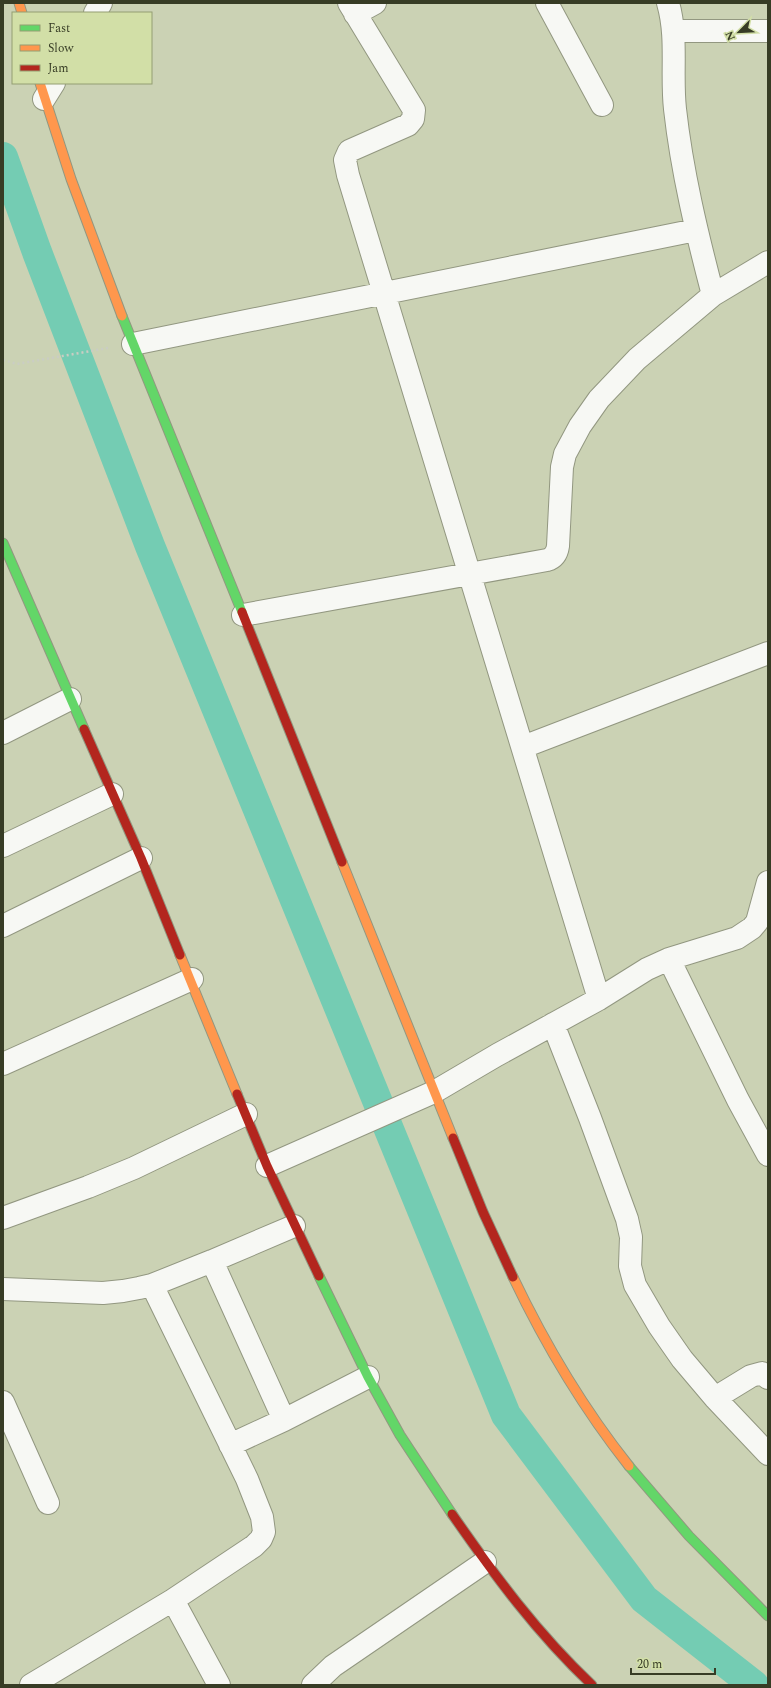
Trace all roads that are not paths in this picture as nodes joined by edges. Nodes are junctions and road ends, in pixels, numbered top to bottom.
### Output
1 (101, 3) edge
2 (375, 3) edge
3 (547, 3) edge
4 (668, 3) edge
5 (352, 8) edge
6 (96, 12) edge
7 (674, 31) junction
8 (768, 31) edge
9 (46, 88) edge
10 (602, 105) dead end
11 (696, 230) junction
12 (768, 262) edge
13 (384, 293) junction
14 (713, 295) junction
15 (133, 344) junction
16 (5, 552) edge
17 (469, 574) junction
18 (243, 615) junction
19 (768, 653) edge
20 (70, 699) junction
21 (3, 733) edge
22 (523, 747) junction
23 (112, 794) junction
24 (3, 846) edge
25 (141, 858) junction
26 (768, 882) edge
27 (3, 926) edge
28 (668, 959) junction
29 (192, 979) junction
30 (599, 999) junction
31 (554, 1024) junction
32 (3, 1064) edge
33 (434, 1092) junction
34 (246, 1114) junction
35 (768, 1155) edge
36 (267, 1166) junction
37 (3, 1218) edge
38 (294, 1226) junction
39 (212, 1261) junction
40 (152, 1285) junction
41 (3, 1289) edge
42 (368, 1377) junction
43 (768, 1378) edge
44 (714, 1398) junction
45 (3, 1402) edge
46 (284, 1420) junction
47 (230, 1445) junction
48 (768, 1454) edge
49 (48, 1503) dead end
50 (485, 1562) junction
51 (174, 1600) junction
52 (768, 1616) edge
53 (31, 1685) edge
54 (220, 1685) edge
55 (313, 1685) edge
56 (592, 1685) edge

1 - 6 street
2 - 5 street
3 - 10 street
4 - 7 street
5 - 13 street
7 - 8 street
7 - 11 street
9 - 15 main road
11 - 13 street
11 - 14 street
12 - 14 street
13 - 15 street
13 - 17 street
14 - 17 street
15 - 18 main road
16 - 20 main road
17 - 18 street
17 - 22 street
18 - 33 main road
19 - 22 street
20 - 21 street
20 - 23 main road
22 - 30 street
23 - 24 street
23 - 25 main road
25 - 27 street
25 - 29 main road
26 - 28 street
28 - 30 street
28 - 35 street
29 - 32 street
29 - 34 main road
30 - 31 street
31 - 33 street
31 - 44 street
33 - 36 street
33 - 52 main road
34 - 36 main road
34 - 37 street
36 - 38 main road
38 - 39 street
38 - 42 main road
39 - 40 street
39 - 46 street
40 - 41 street
40 - 47 street
42 - 46 street
42 - 50 main road
43 - 44 street
44 - 48 street
45 - 49 street
46 - 47 street
47 - 51 street
50 - 55 street
50 - 56 main road
51 - 53 street
51 - 54 street

